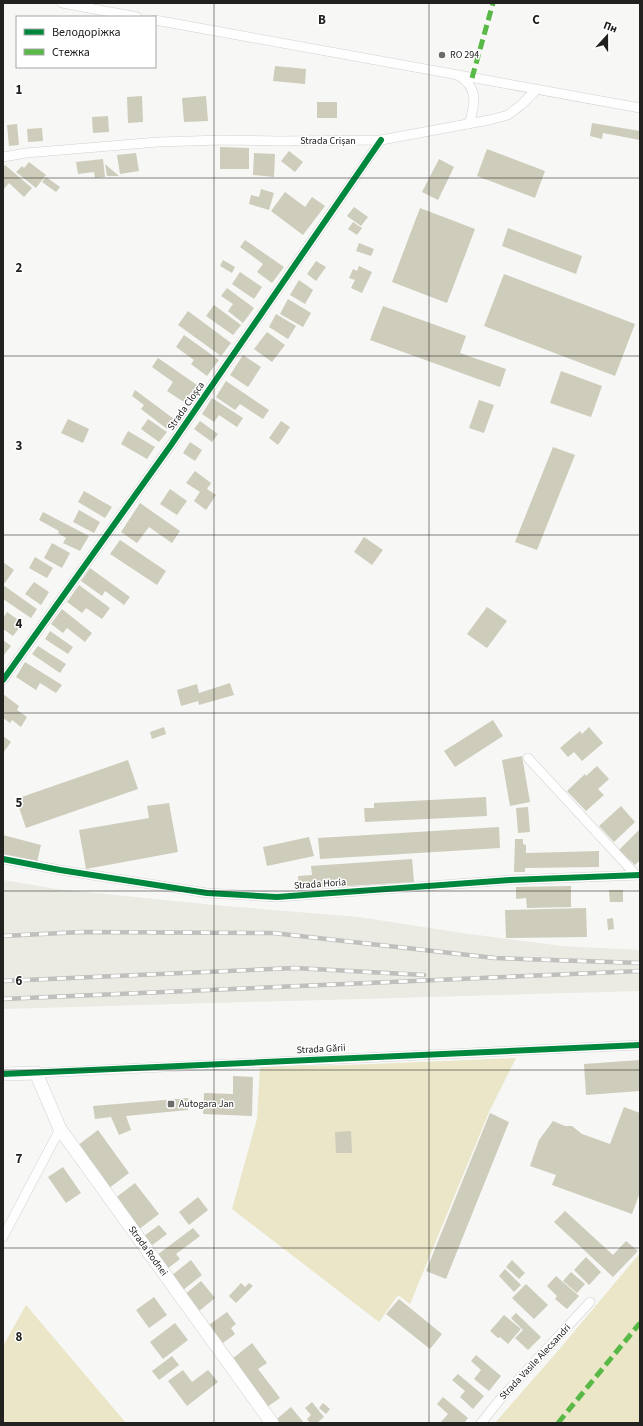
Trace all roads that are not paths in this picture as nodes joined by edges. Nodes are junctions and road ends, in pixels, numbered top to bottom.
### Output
1 (62, 3) edge
2 (132, 16) edge
3 (156, 20) edge
4 (458, 75) junction
5 (536, 90) junction
6 (640, 108) edge
7 (469, 124) junction
8 (381, 140) junction
9 (3, 156) edge
10 (3, 680) edge
11 (528, 758) dead end
12 (3, 859) edge
13 (638, 875) edge
14 (640, 1045) edge
15 (36, 1072) junction
16 (3, 1074) edge
17 (60, 1129) junction
18 (3, 1237) edge
19 (590, 1302) dead end
20 (272, 1423) edge
21 (481, 1423) edge

1 - 2 street
3 - 4 street
4 - 5 street
4 - 7 street
5 - 6 street
5 - 7 street, Strada Crișan
7 - 8 street, Strada Crișan
8 - 9 street, Strada Crișan
8 - 10 street, Strada Cloșca
11 - 13 street
12 - 13 street, Strada Horia
14 - 15 street, Strada Gării
15 - 16 street, Strada Gării
15 - 17 street, Strada Rodnei
17 - 18 street
17 - 20 street, Strada Rodnei
19 - 21 street, Strada Vasile Alecsandri

